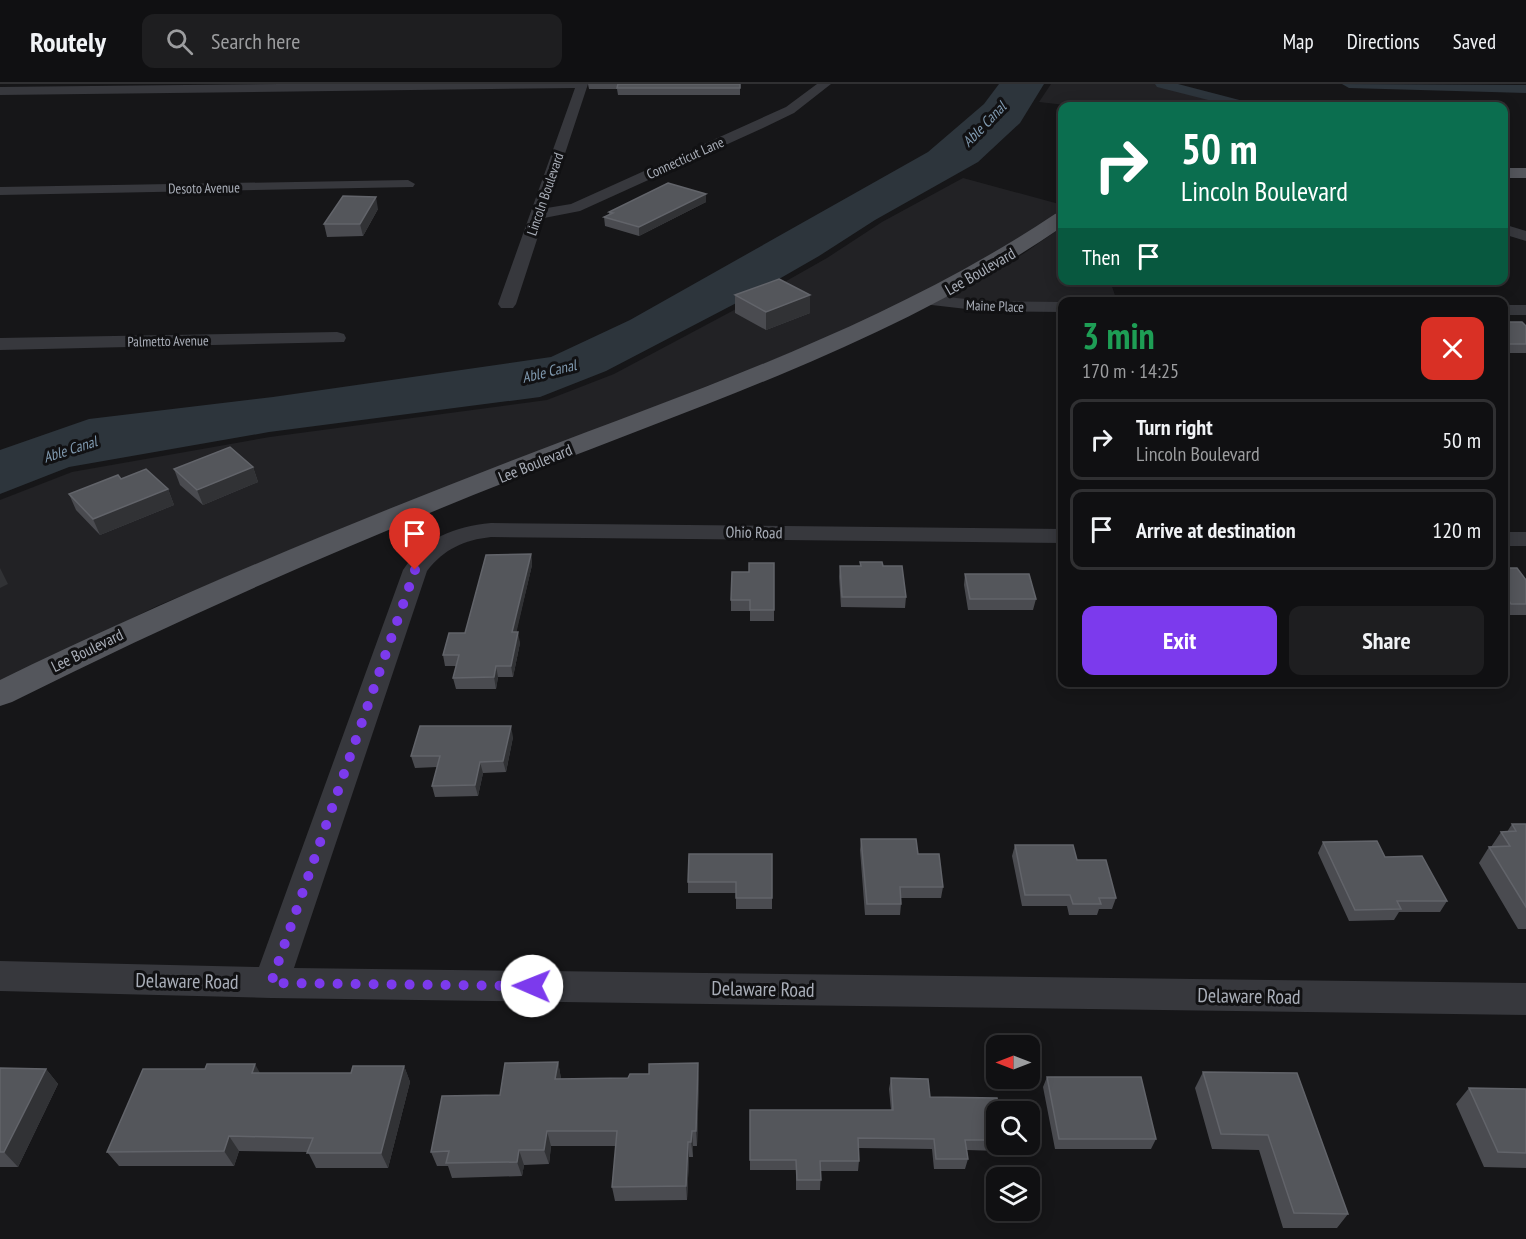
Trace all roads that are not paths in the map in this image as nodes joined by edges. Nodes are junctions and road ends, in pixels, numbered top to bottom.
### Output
1 (582, 84) edge
2 (825, 84) edge
3 (0, 91) edge
4 (1508, 173) edge
5 (1526, 173) edge
6 (408, 184) dead end
7 (0, 191) edge
8 (538, 214) junction
9 (1058, 221) edge
10 (1508, 231) edge
11 (1526, 236) edge
12 (929, 300) junction
13 (507, 304) dead end
14 (1058, 307) edge
15 (1508, 310) edge
16 (1526, 310) edge
17 (337, 338) dead end
18 (0, 344) edge
19 (1058, 536) edge
20 (1508, 539) edge
21 (1526, 539) edge
22 (0, 694) edge
23 (0, 976) edge
24 (271, 983) junction
25 (1526, 999) edge

1 - 3 street
1 - 8 street, Lincoln Boulevard
2 - 8 street, Connecticut Lane
4 - 5 main road
6 - 7 street, Desoto Avenue
8 - 13 street, Lincoln Boulevard
9 - 12 main road, Lee Boulevard
10 - 11 street
12 - 14 street, Maine Place
12 - 22 main road, Lee Boulevard
15 - 16 street
17 - 18 street, Palmetto Avenue
19 - 24 street, Ohio Road
20 - 21 street
23 - 24 street, Delaware Road
24 - 25 street, Delaware Road

